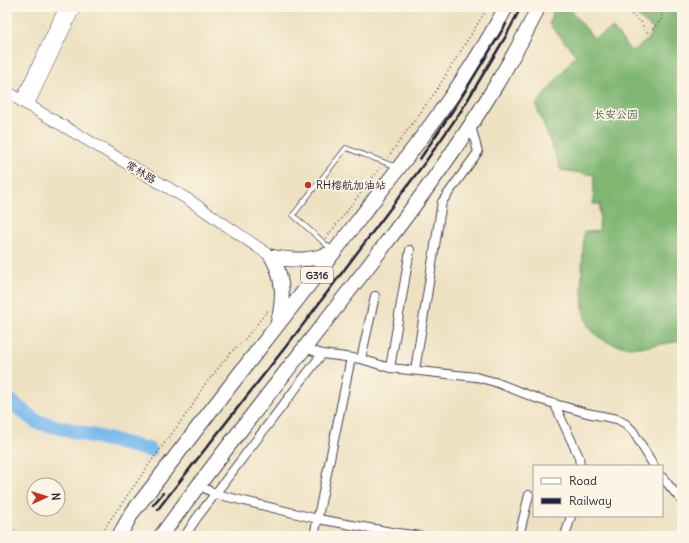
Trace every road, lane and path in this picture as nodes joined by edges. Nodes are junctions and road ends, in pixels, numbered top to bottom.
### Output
1 (65, 7) edge
2 (75, 7) edge
3 (488, 7) edge
4 (506, 7) edge
5 (538, 7) edge
6 (586, 7) edge
7 (612, 7) edge
8 (622, 7) edge
9 (665, 7) edge
10 (7, 91) edge
11 (25, 103) junction
12 (471, 126) junction
13 (384, 162) junction
14 (399, 168) junction
15 (323, 242) junction
16 (410, 250) dead end
17 (334, 252) junction
18 (272, 257) junction
19 (283, 292) junction
20 (375, 296) dead end
21 (276, 327) junction
22 (305, 348) junction
23 (322, 354) junction
24 (351, 358) junction
25 (360, 359) junction
26 (390, 368) junction
27 (415, 370) junction
28 (554, 403) junction
29 (580, 465) edge
30 (653, 465) edge
31 (663, 478) edge
32 (198, 485) junction
33 (216, 494) junction
34 (529, 495) dead end
35 (682, 501) edge
36 (572, 517) edge
37 (318, 518) junction
38 (7, 534) edge
39 (12, 536) edge
40 (101, 536) edge
41 (119, 536) edge
42 (161, 536) edge
43 (185, 536) edge
44 (314, 536) edge
45 (422, 536) edge
46 (519, 536) edge
47 (566, 536) edge

1 - 11 street
2 - 11 street
3 - 13 path
4 - 14 highway, G316
5 - 12 highway
6 - 7 path
8 - 9 path
10 - 11 street, 常林路
11 - 18 street, 常林路
12 - 22 highway
12 - 27 street
13 - 14 lane
13 - 15 path
13 - 15 lane
14 - 17 highway, G316
15 - 17 lane
16 - 26 street
17 - 18 highway
17 - 21 highway, G316
18 - 19 highway
19 - 21 highway
19 - 40 path
20 - 25 street
21 - 41 highway, G316
22 - 23 street
22 - 32 highway
23 - 24 street
23 - 33 street
24 - 25 street
24 - 37 street
25 - 26 street
26 - 27 street
27 - 28 street
28 - 29 street
28 - 30 street
31 - 35 street
32 - 33 street
32 - 42 highway
33 - 37 street
33 - 43 street
34 - 46 street
36 - 47 street
37 - 44 street
37 - 45 street
38 - 39 street

